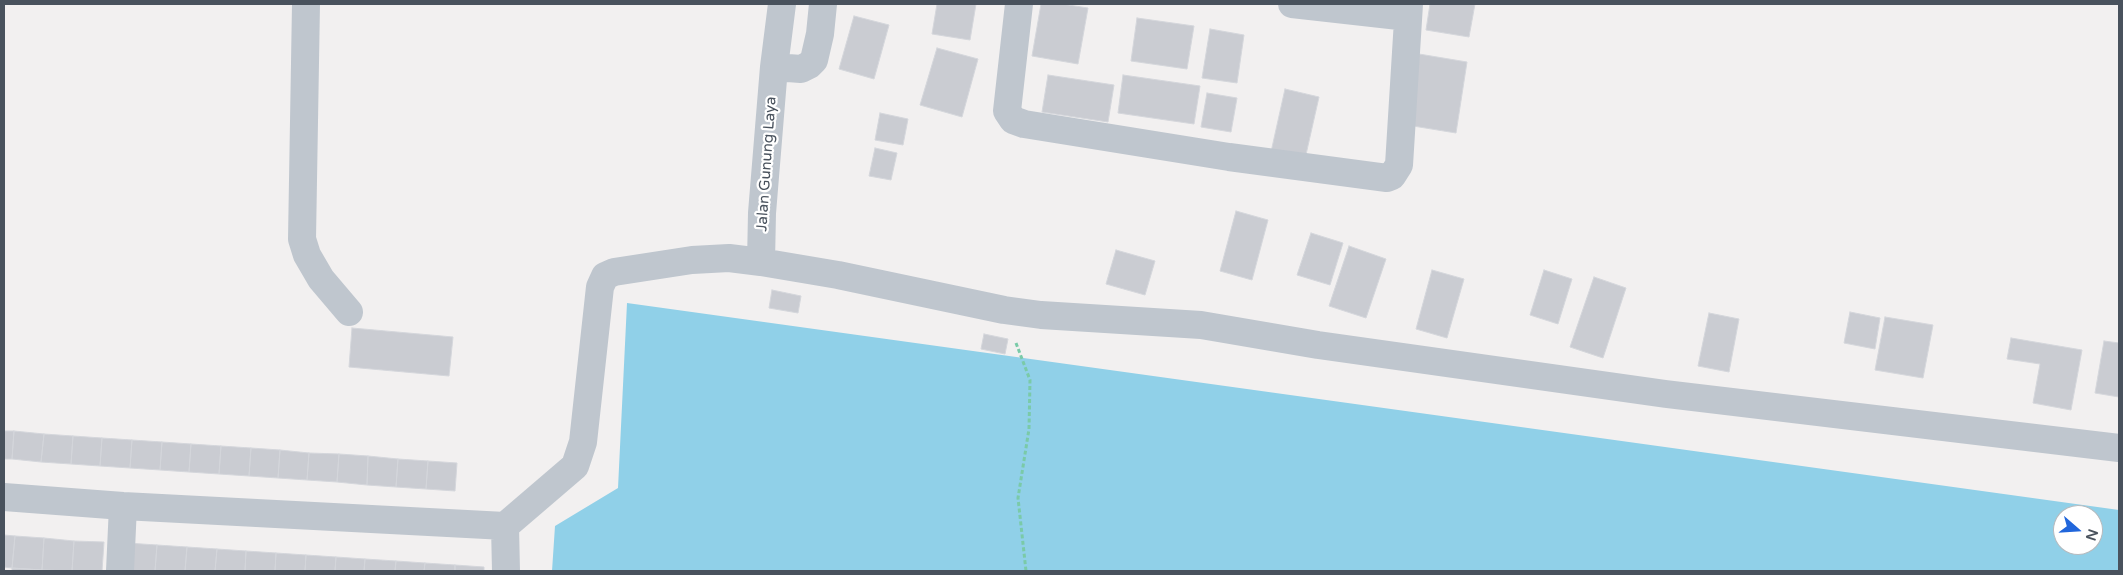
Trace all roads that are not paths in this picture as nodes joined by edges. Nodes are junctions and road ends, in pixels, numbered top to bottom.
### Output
1 (306, 4) edge
2 (782, 4) edge
3 (823, 4) edge
4 (1019, 4) edge
5 (1292, 4) edge
6 (1409, 11) edge
7 (786, 68) junction
8 (761, 262) junction
9 (349, 312) dead end
10 (2119, 448) edge
11 (4, 497) edge
12 (123, 506) junction
13 (505, 526) junction
14 (120, 571) edge
15 (506, 571) edge

1 - 9 street
2 - 7 street, Jalan Gunung Laya
3 - 7 street
4 - 6 street
5 - 6 street
7 - 8 street, Jalan Gunung Laya
8 - 10 street
8 - 13 street
11 - 12 street
12 - 13 street
12 - 14 street
13 - 15 street

